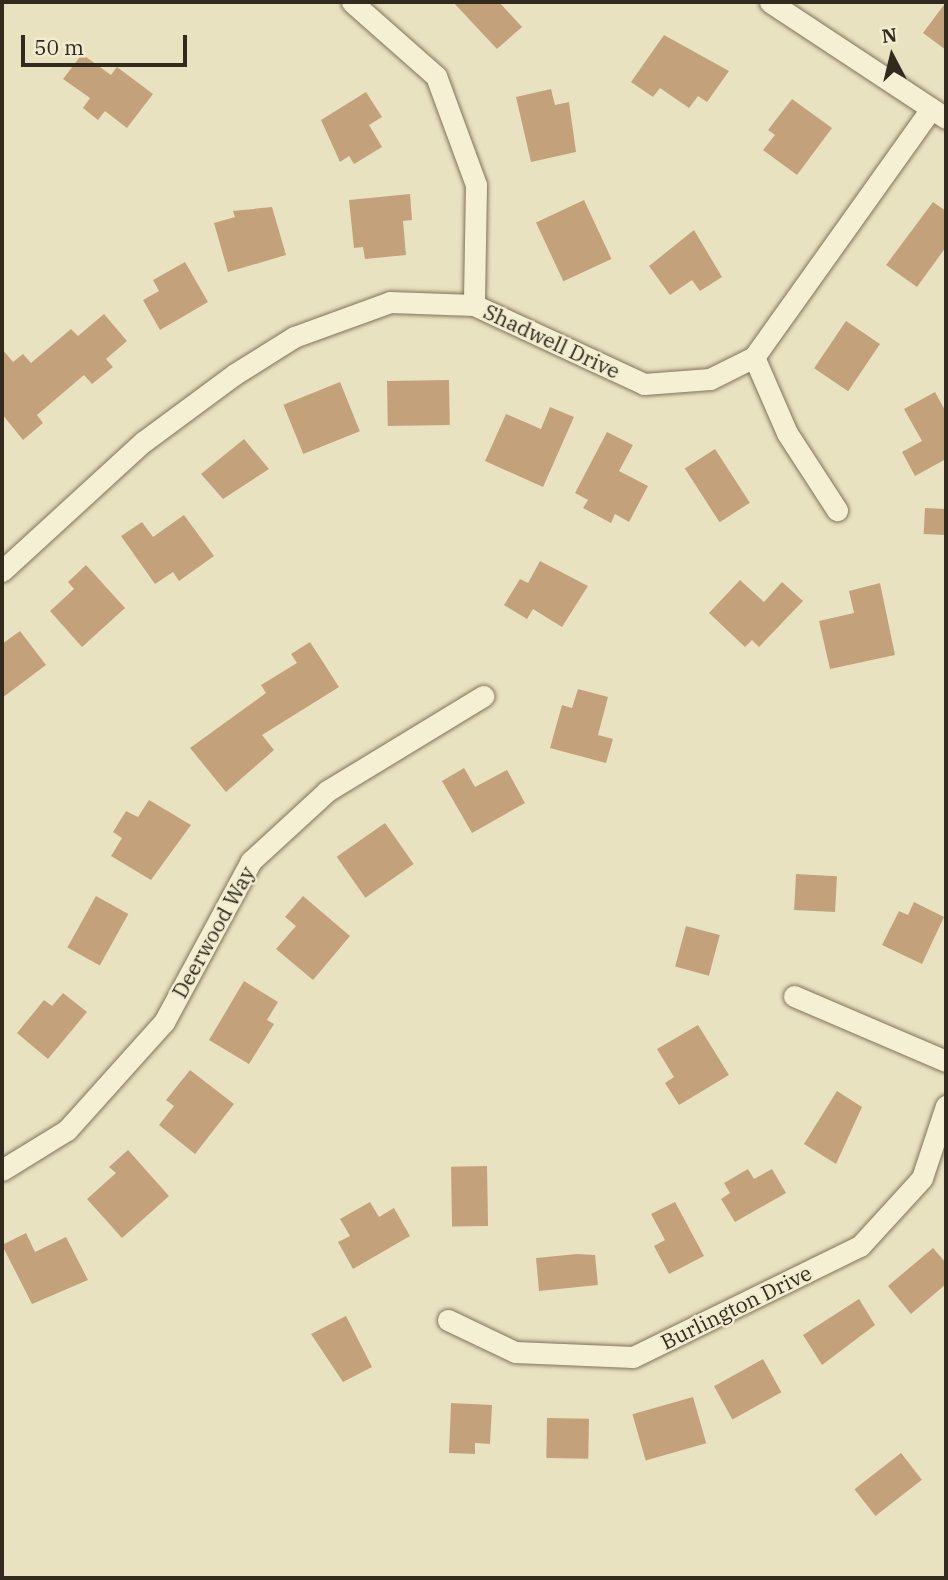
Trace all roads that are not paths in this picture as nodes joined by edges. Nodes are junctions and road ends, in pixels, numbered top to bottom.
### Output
1 (352, 2) edge
2 (770, 2) edge
3 (939, 113) edge
4 (474, 305) junction
5 (754, 357) junction
6 (837, 510) dead end
7 (2, 571) edge
8 (483, 696) dead end
9 (794, 996) dead end
10 (946, 1061) edge
11 (946, 1106) edge
12 (2, 1170) edge
13 (448, 1320) dead end

1 - 4 street
2 - 3 street
3 - 5 street, Shadwell Drive
4 - 5 street, Shadwell Drive
4 - 7 street, Shadwell Drive
5 - 6 street
8 - 12 street, Deerwood Way
9 - 10 street
11 - 13 street, Burlington Drive

